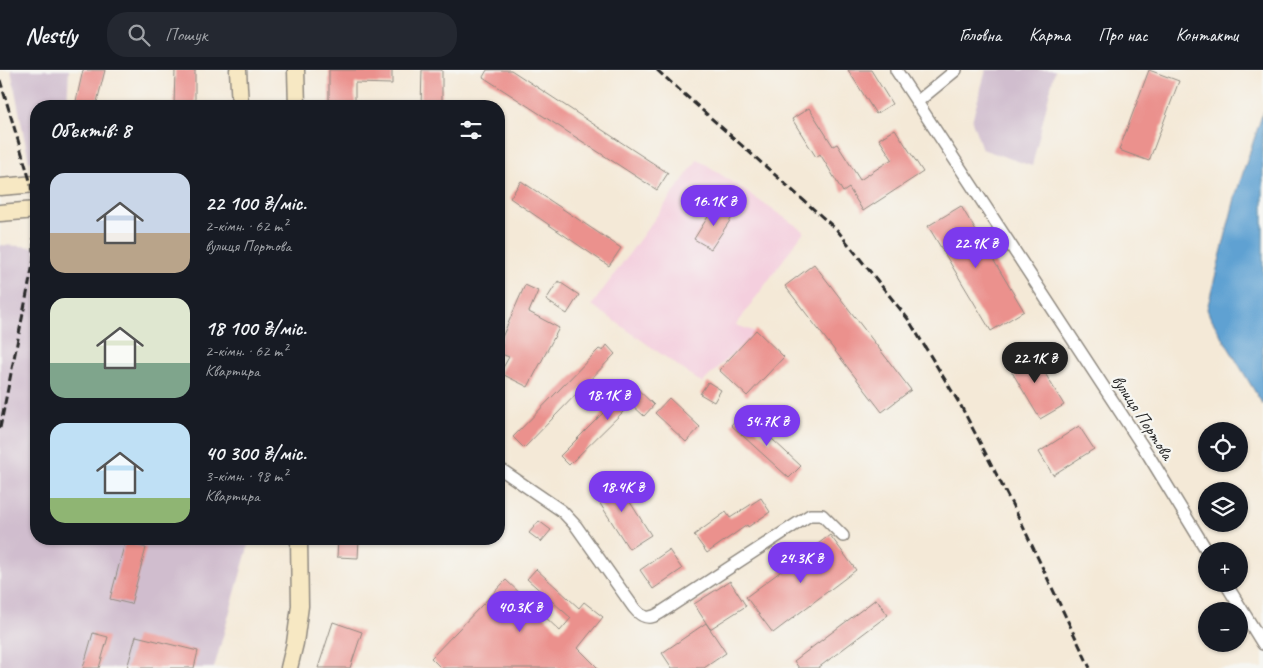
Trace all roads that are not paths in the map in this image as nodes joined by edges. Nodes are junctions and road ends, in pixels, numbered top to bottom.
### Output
1 (238, 70) edge
2 (296, 70) edge
3 (896, 70) edge
4 (956, 70) edge
5 (240, 100) edge
6 (297, 100) edge
7 (917, 102) junction
8 (30, 184) edge
9 (0, 187) edge
10 (30, 210) edge
11 (0, 213) edge
12 (505, 472) edge
13 (844, 536) dead end
14 (1201, 542) edge
15 (300, 545) edge
16 (1231, 592) edge
17 (1263, 644) edge
18 (289, 668) edge

1 - 5 main road
2 - 6 main road
3 - 7 street, вулиця Портова
4 - 7 street
7 - 14 street, вулиця Портова
8 - 9 main road
10 - 11 main road
12 - 13 street
15 - 18 main road
16 - 17 street

